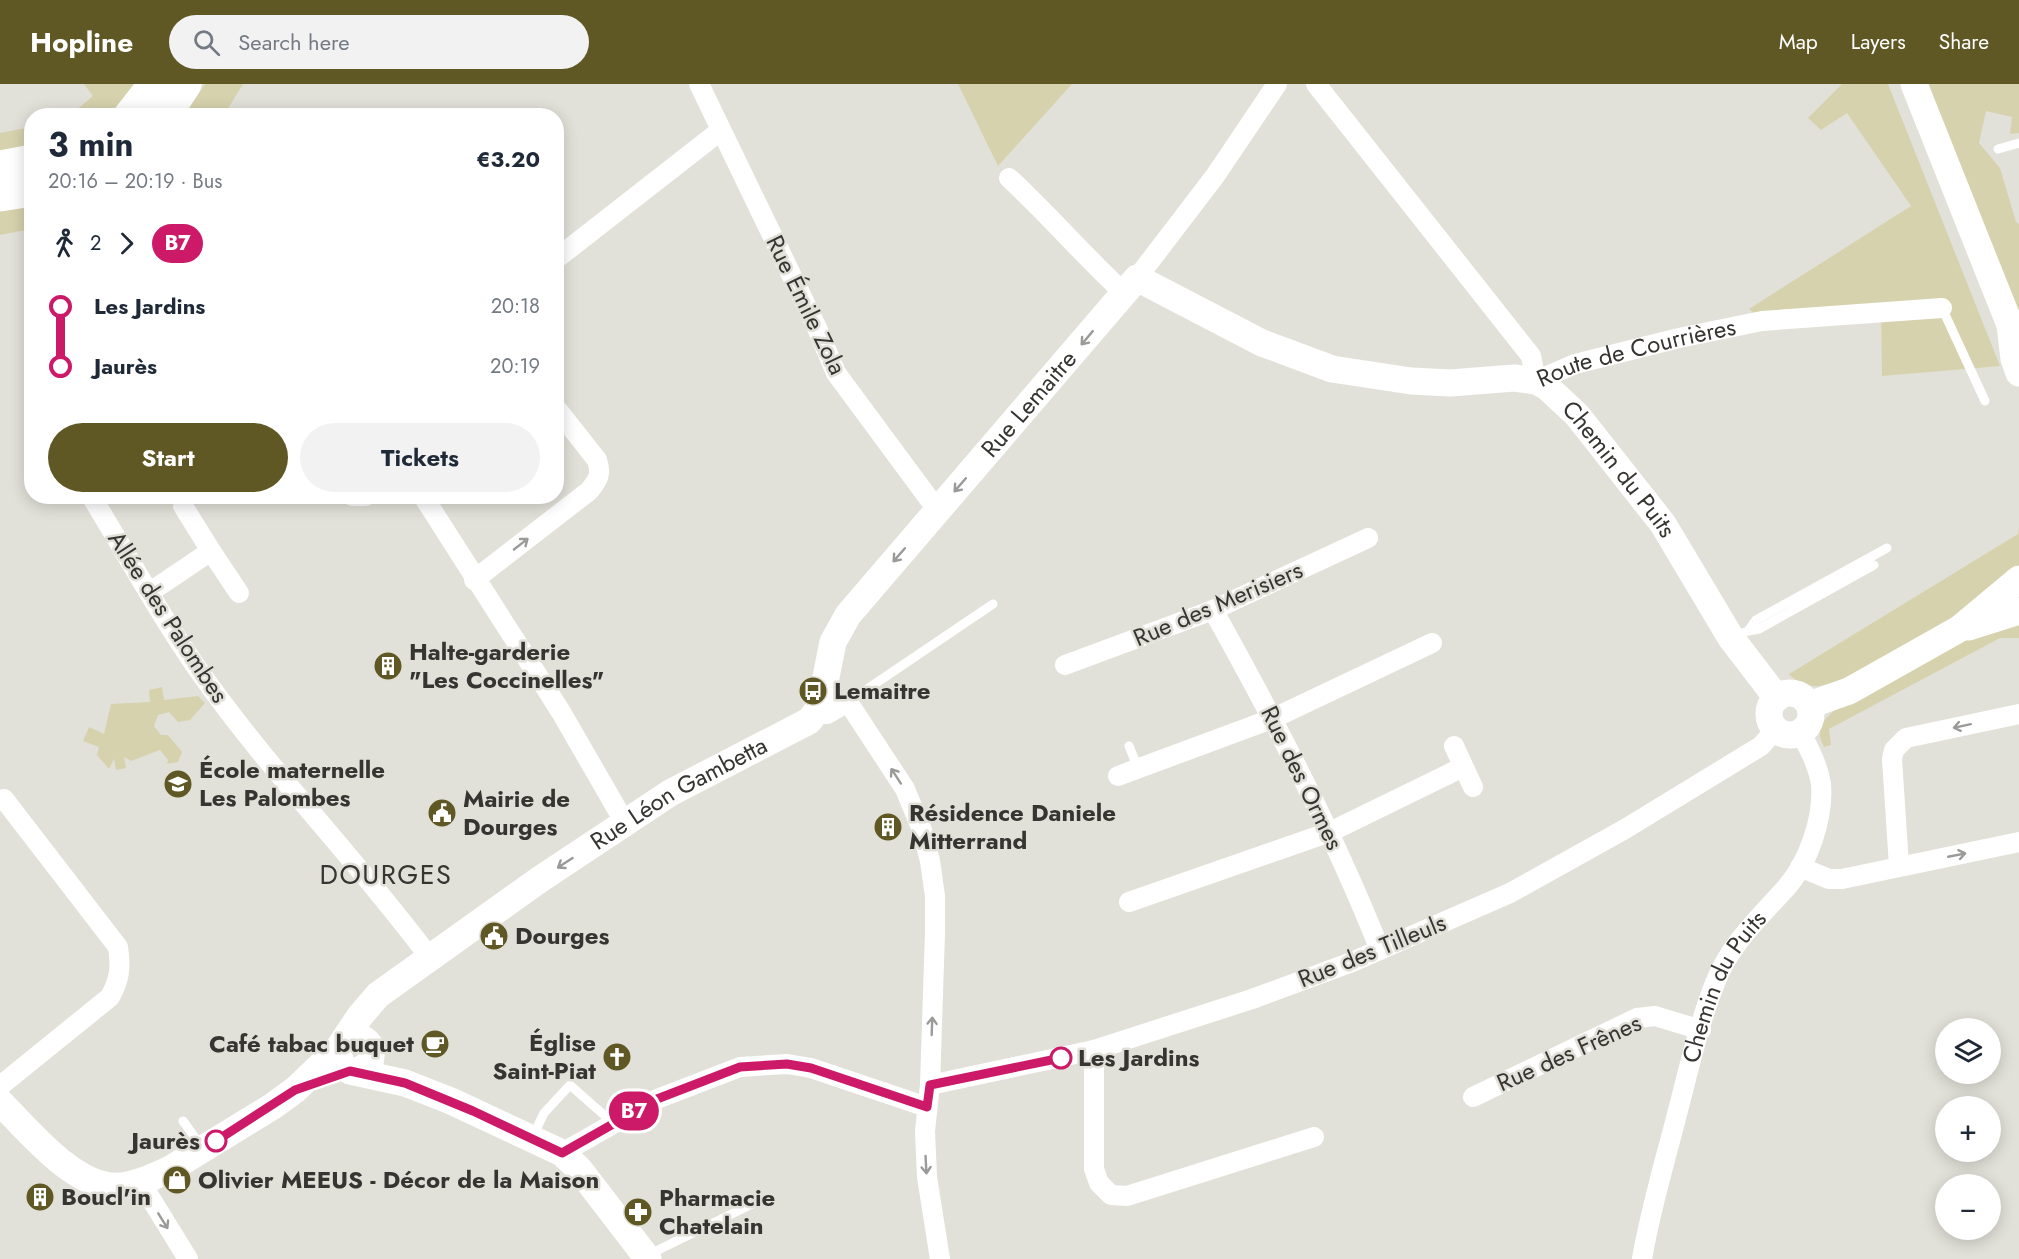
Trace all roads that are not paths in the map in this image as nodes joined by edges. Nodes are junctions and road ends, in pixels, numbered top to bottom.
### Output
1 (155, 84) edge
2 (185, 84) edge
3 (699, 84) edge
4 (1277, 84) edge
5 (1316, 84) edge
6 (1914, 84) edge
7 (136, 108) edge
8 (169, 108) edge
9 (720, 131) junction
10 (2019, 143) edge
11 (1998, 149) dead end
12 (24, 163) edge
13 (0, 167) edge
14 (1009, 178) dead end
15 (24, 191) edge
16 (0, 195) edge
17 (564, 253) edge
18 (1131, 286) junction
19 (1941, 308) joint
20 (2015, 332) edge
21 (2019, 373) edge
22 (1536, 381) junction
23 (1985, 401) dead end
24 (564, 418) edge
25 (96, 504) edge
26 (428, 504) edge
27 (183, 506) dead end
28 (938, 511) junction
29 (1368, 538) dead end
30 (1887, 548) dead end
31 (212, 551) junction
32 (1874, 565) dead end
33 (2019, 579) edge
34 (474, 580) junction
35 (150, 592) junction
36 (239, 593) dead end
37 (993, 604) dead end
38 (1213, 610) junction
39 (2019, 612) edge
40 (1959, 629) junction
41 (1739, 634) junction
42 (1432, 643) dead end
43 (1065, 664) dead end
44 (1777, 698) junction
45 (848, 702) junction
46 (1809, 705) junction
47 (2019, 714) edge
48 (1274, 718) junction
49 (806, 722) junction
50 (1788, 731) junction
51 (1454, 746) dead end
52 (1129, 747) dead end
53 (1464, 767) junction
54 (1138, 768) junction
55 (1118, 776) dead end
56 (1473, 787) dead end
57 (4, 799) dead end
58 (626, 823) junction
59 (1330, 832) junction
60 (2019, 842) edge
61 (1899, 866) junction
62 (1800, 867) junction
63 (1129, 902) dead end
64 (1380, 950) junction
65 (430, 958) junction
66 (1701, 1030) junction
67 (1094, 1050) junction
68 (355, 1055) junction
69 (930, 1085) junction
70 (0, 1086) edge
71 (1473, 1097) dead end
72 (0, 1102) edge
73 (927, 1107) junction
74 (183, 1121) dead end
75 (613, 1123) junction
76 (1314, 1137) dead end
77 (532, 1138) junction
78 (203, 1149) junction
79 (562, 1153) junction
80 (140, 1181) junction
81 (756, 1202) dead end
82 (646, 1257) edge
83 (188, 1259) edge
84 (940, 1259) edge
85 (1642, 1259) edge

1 - 7 highway
2 - 8 highway
3 - 9 street, Rue Émile Zola
4 - 18 street, Rue Lemaitre
5 - 22 street
6 - 20 street
9 - 17 street
9 - 28 street, Rue Émile Zola
10 - 11 lane
12 - 13 highway
14 - 18 street
15 - 16 highway
18 - 22 street, Route de Courrières
18 -> 28 street, Rue Lemaitre
19 - 22 street, Route de Courrières
19 - 23 lane
20 - 21 street
22 - 41 street, Chemin du Puits
34 -> 24 street
25 - 35 street, Allée des Palombes
26 - 34 street
27 - 31 street
28 -> 49 street, Rue Lemaitre
29 - 38 street, Rue des Merisiers
30 - 41 lane
31 - 35 street
31 - 36 street
32 - 41 lane
33 - 40 street
34 - 58 street
35 - 65 street, Allée des Palombes
37 - 45 lane
38 - 43 street, Rue des Merisiers
38 - 48 street, Rue des Ormes
39 - 40 street
40 - 46 street
41 - 44 street, Chemin du Puits
42 - 48 street
44 - 46 street
44 - 50 street
45 - 49 street
69 -> 45 street
46 - 50 street
47 -> 61 street
48 - 54 street
48 - 59 street, Rue des Ormes
49 - 58 street, Rue Léon Gambetta
50 - 62 street, Chemin du Puits
50 - 64 street, Rue des Tilleuls
51 - 53 street
52 - 54 lane
53 - 56 street
53 - 59 street
54 - 55 street
57 - 70 street
58 -> 65 street, Rue Léon Gambetta
59 - 63 street
59 - 64 street, Rue des Ormes
61 -> 60 street
61 - 62 street
62 - 66 street, Chemin du Puits
64 - 67 street, Rue des Tilleuls
65 - 68 street, Rue Léon Gambetta
66 - 71 street, Rue des Frênes
66 - 85 street, Chemin du Puits
67 - 69 street, Rue des Tilleuls
67 - 76 street
68 - 77 street
68 - 78 street
69 - 73 street
72 - 80 street
73 - 75 street
73 -> 84 street
74 - 78 lane
75 - 77 lane
75 - 79 street
77 - 79 street
78 - 80 street
79 - 82 street
80 -> 83 street
81 - 82 lane

